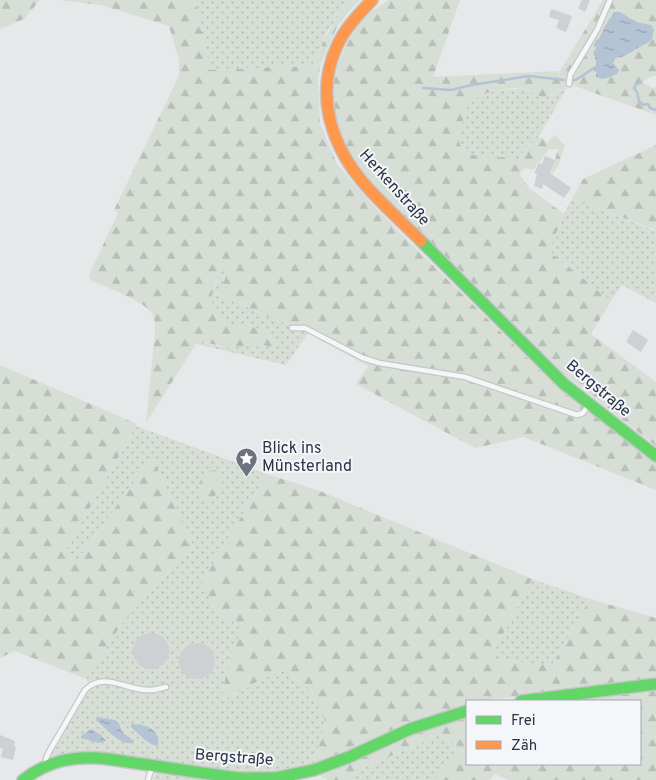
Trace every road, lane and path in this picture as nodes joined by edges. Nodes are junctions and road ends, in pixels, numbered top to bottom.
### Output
1 (372, 0) edge
2 (610, 0) edge
3 (569, 84) dead end
4 (292, 328) dead end
5 (522, 343) joint
6 (589, 405) junction
7 (656, 456) edge
8 (656, 684) edge
9 (166, 687) dead end
10 (529, 700) edge
11 (466, 711) edge
12 (47, 765) junction
13 (152, 766) junction
14 (23, 780) edge
15 (148, 780) edge

1 - 5 main road, Herkenstraße
2 - 3 lane
4 - 6 lane
5 - 6 main road, Bergstraße
6 - 7 main road, Bergstraße
8 - 10 main road
9 - 12 lane
11 - 13 main road, Bergstraße
12 - 13 main road, Bergstraße
12 - 14 main road, Bergstraße
13 - 15 lane

